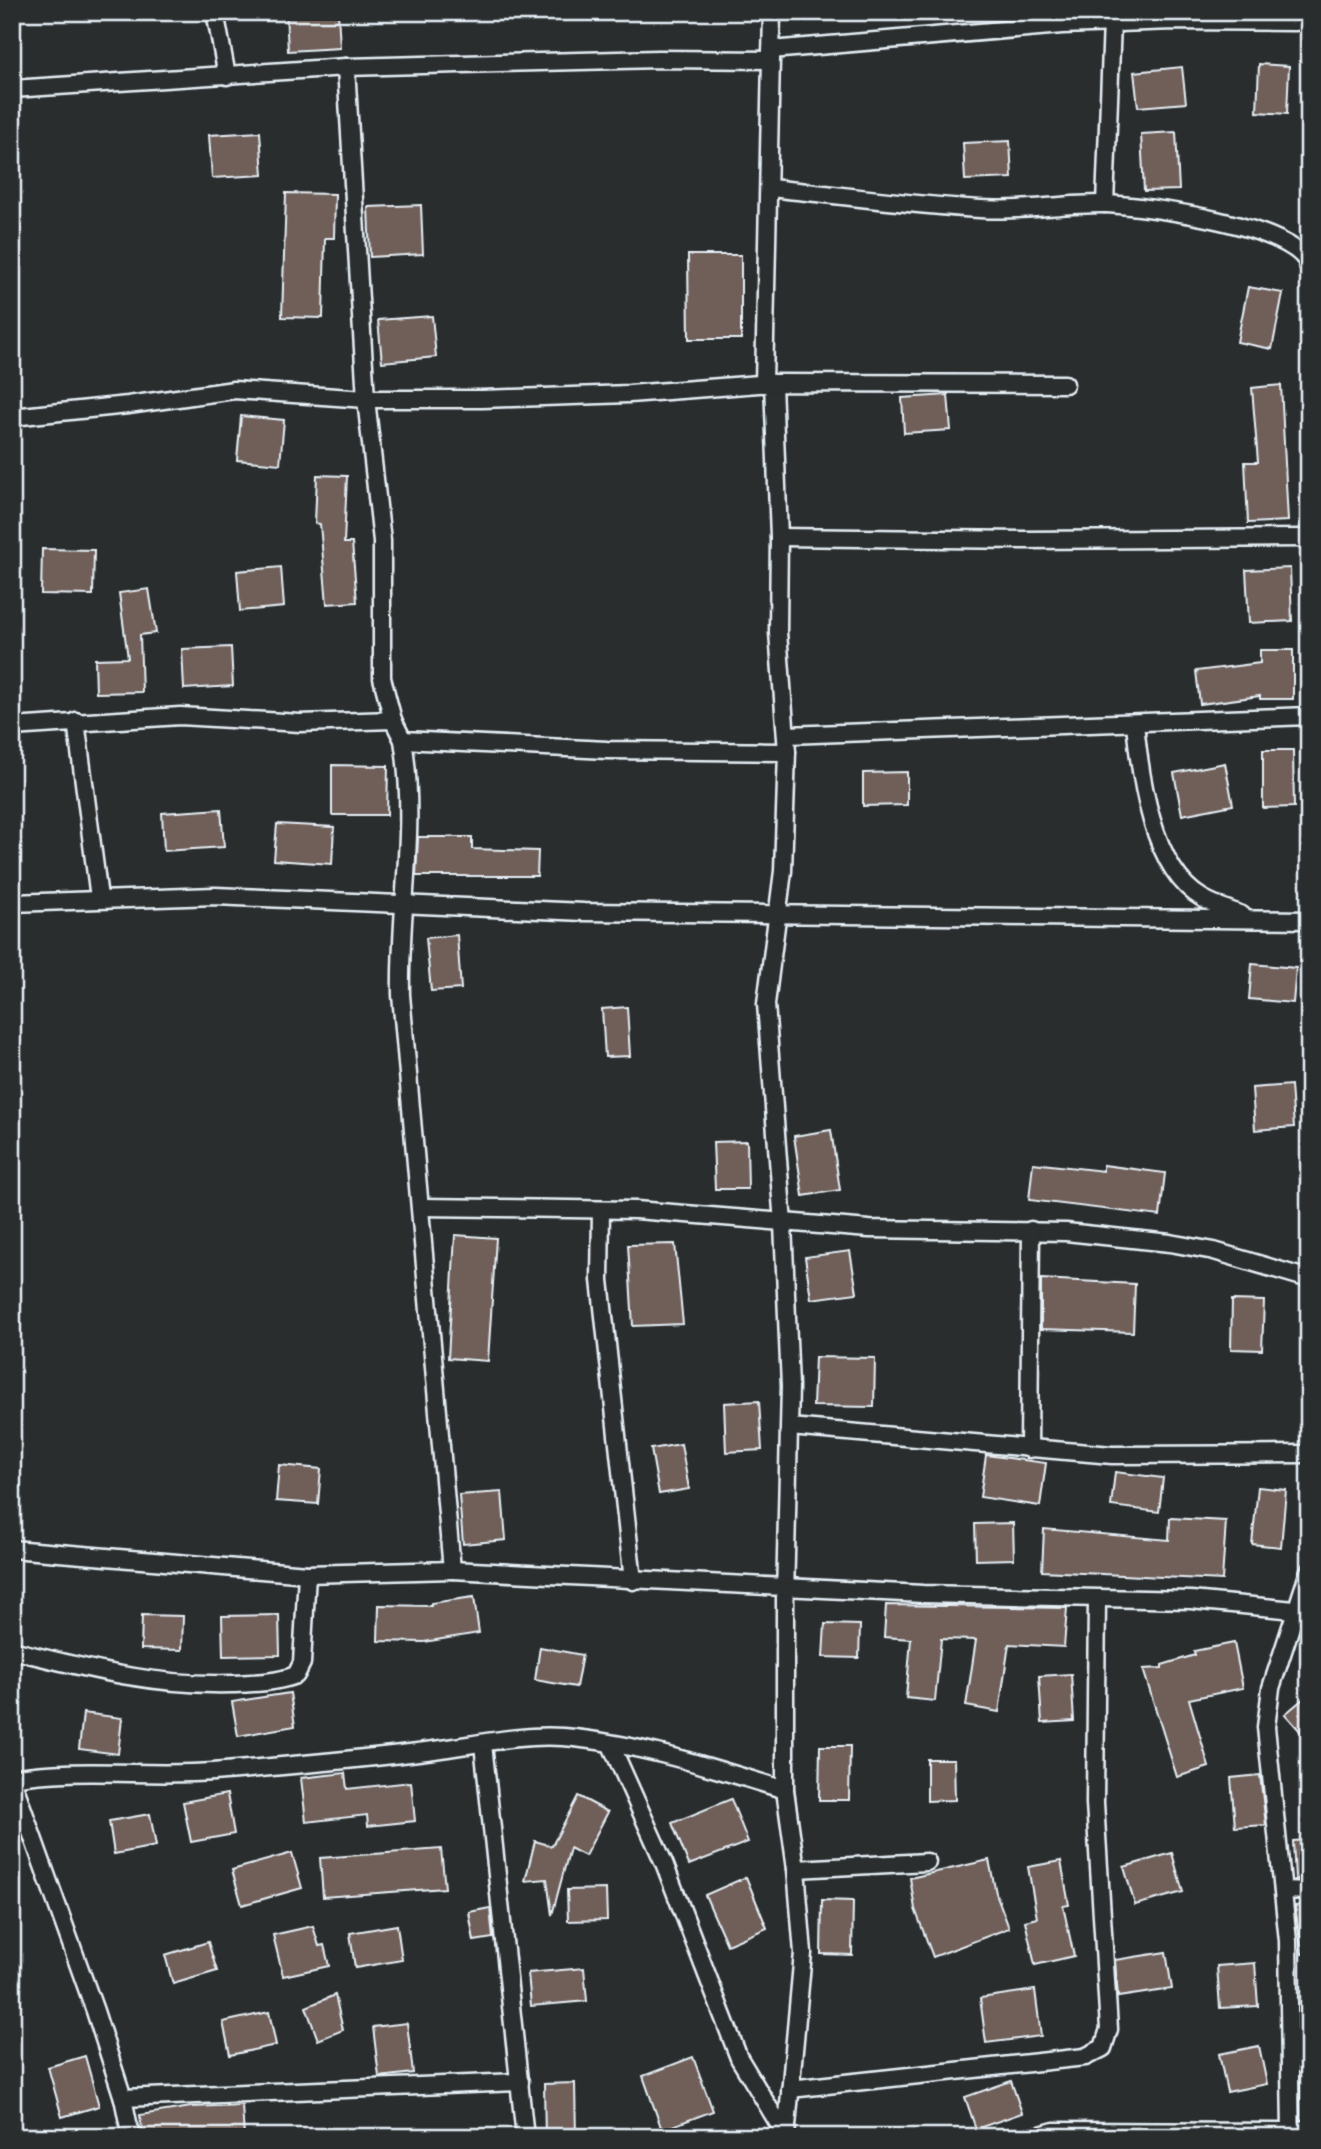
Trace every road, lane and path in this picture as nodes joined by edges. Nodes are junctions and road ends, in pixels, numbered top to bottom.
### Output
1 (215, 12) edge
2 (772, 12) edge
3 (1112, 22) junction
4 (1296, 22) dead end
5 (771, 55) junction
6 (346, 67) junction
7 (227, 76) junction
8 (12, 89) edge
9 (769, 188) junction
10 (1105, 204) junction
11 (1308, 263) edge
12 (769, 383) junction
13 (1065, 384) dead end
14 (366, 399) junction
15 (12, 417) edge
16 (779, 537) junction
17 (1309, 538) edge
18 (1309, 716) edge
19 (393, 720) junction
20 (76, 721) junction
21 (1135, 723) junction
22 (12, 727) edge
23 (787, 735) junction
24 (403, 740) junction
25 (787, 752) junction
26 (99, 898) junction
27 (12, 903) edge
28 (405, 905) junction
29 (778, 912) junction
30 (1250, 919) junction
31 (1309, 920) edge
32 (421, 1208) junction
33 (601, 1210) junction
34 (783, 1224) junction
35 (1031, 1230) junction
36 (1309, 1279) edge
37 (790, 1427) junction
38 (1029, 1449) junction
39 (1309, 1454) edge
40 (12, 1549) edge
41 (452, 1570) junction
42 (1309, 1571) edge
43 (307, 1574) junction
44 (633, 1581) junction
45 (785, 1585) junction
46 (1097, 1599) junction
47 (1294, 1610) junction
48 (12, 1650) edge
49 (484, 1744) junction
50 (611, 1745) junction
51 (12, 1778) edge
52 (785, 1790) junction
53 (927, 1862) dead end
54 (796, 1869) junction
55 (1283, 1890) junction
56 (1309, 1892) edge
57 (520, 2082) junction
58 (790, 2089) junction
59 (123, 2098) junction
60 (1309, 2128) edge
61 (1291, 2132) junction
62 (786, 2136) edge
63 (131, 2137) edge
64 (525, 2137) edge
65 (1032, 2137) edge

1 - 7 street
2 - 5 street
3 - 4 street
3 - 5 street
3 - 10 street
5 - 6 street
5 - 9 street
6 - 7 street
6 - 14 street
7 - 8 street
9 - 10 street
9 - 12 street
10 - 11 street
12 - 13 street
12 - 14 street
12 - 16 street
14 - 15 street
14 - 19 street
16 - 17 street
16 - 23 street
18 - 21 street
19 - 20 street
19 - 24 street
20 - 22 street
20 - 26 street
21 - 23 street
21 - 30 street
23 - 25 street
24 - 25 street
24 - 28 street
25 - 29 street
26 - 27 street
26 - 28 street
28 - 29 street
28 - 32 street
29 - 30 street
29 - 34 street
30 - 31 street
32 - 33 street
32 - 41 street
33 - 34 street
33 - 44 street
34 - 35 street
34 - 37 street
35 - 36 street
35 - 38 street
37 - 38 street
37 - 45 street
38 - 39 street
40 - 43 street
41 - 43 street
41 - 44 street
42 - 47 street
43 - 48 street
44 - 45 street
45 - 46 street
45 - 52 street
46 - 47 street
46 - 58 street
47 - 55 street
49 - 50 street
49 - 51 street
49 - 57 street
50 - 52 street
50 - 62 street
51 - 59 street
52 - 54 street
53 - 54 street
54 - 58 street
55 - 56 street
55 - 61 street
57 - 59 street
57 - 64 street
58 - 62 street
59 - 63 street
60 - 61 street
61 - 65 street

